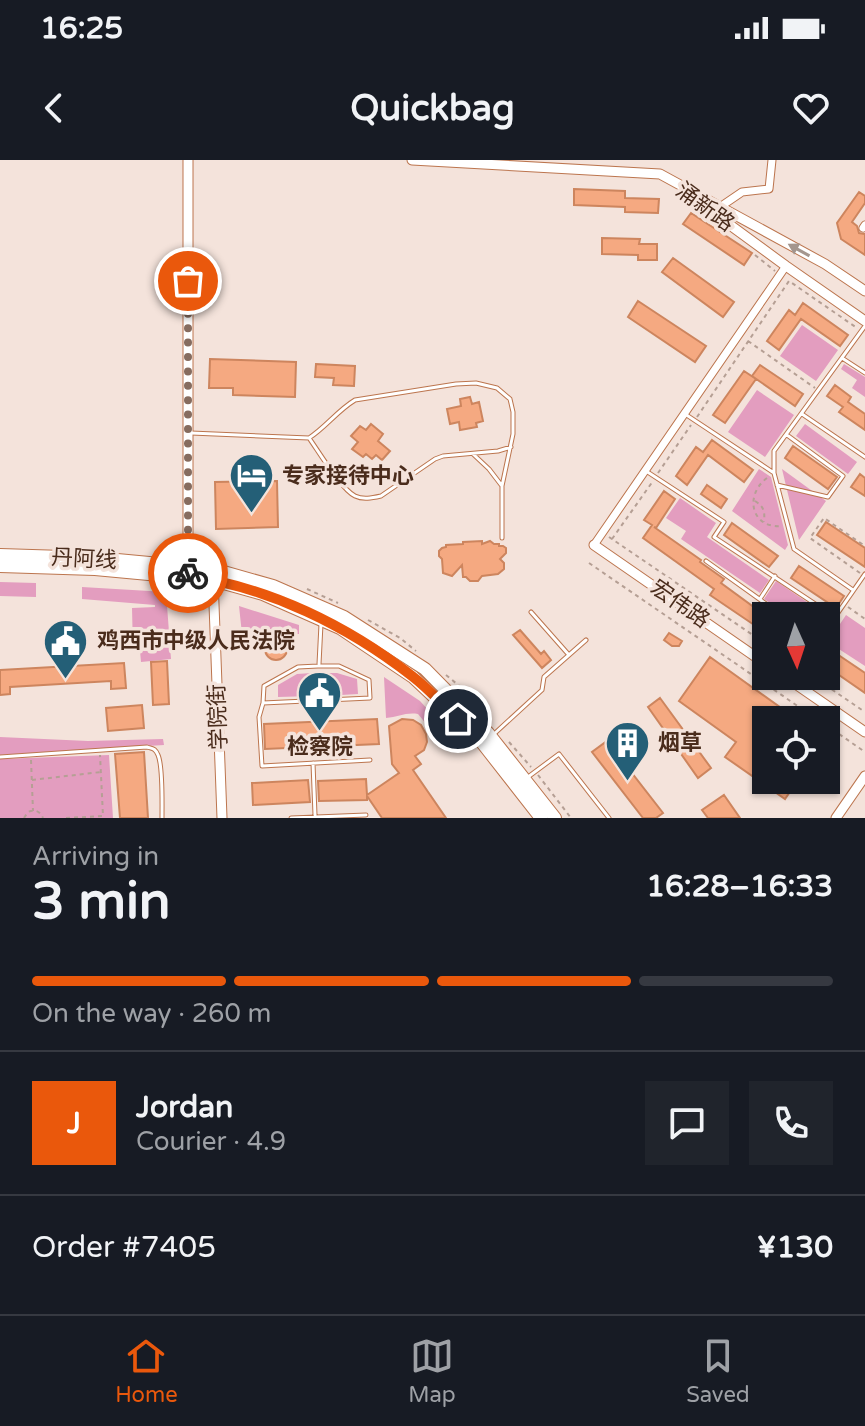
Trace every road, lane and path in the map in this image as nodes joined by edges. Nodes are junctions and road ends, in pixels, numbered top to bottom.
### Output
1 (188, 160) edge
2 (412, 160) edge
3 (772, 160) edge
4 (660, 174) junction
5 (720, 207) junction
6 (755, 255) dead end
7 (783, 271) junction
8 (865, 291) edge
9 (864, 326) edge
10 (748, 340) junction
11 (842, 358) junction
12 (865, 373) edge
13 (819, 391) junction
14 (685, 414) junction
15 (802, 414) junction
16 (694, 420) junction
17 (188, 433) junction
18 (787, 435) junction
19 (309, 438) junction
20 (511, 447) junction
21 (473, 454) junction
22 (865, 457) edge
23 (645, 471) junction
24 (774, 473) junction
25 (655, 478) junction
26 (777, 485) junction
27 (502, 486) junction
28 (753, 500) junction
29 (764, 523) junction
30 (788, 525) junction
31 (603, 533) junction
32 (502, 538) dead end
33 (612, 539) junction
34 (594, 545) joint
35 (865, 546) edge
36 (0, 555) edge
37 (706, 561) dead end
38 (589, 563) dead end
39 (0, 566) edge
40 (188, 571) junction
41 (213, 574) junction
42 (775, 576) junction
43 (864, 577) edge
44 (300, 586) dead end
45 (853, 590) junction
46 (760, 599) junction
47 (764, 602) edge
48 (813, 602) edge
49 (340, 604) dead end
50 (844, 604) junction
51 (840, 610) edge
52 (531, 612) dead end
53 (364, 617) dead end
54 (865, 619) edge
55 (322, 620) junction
56 (752, 634) edge
57 (586, 640) dead end
58 (752, 654) edge
59 (422, 655) dead end
60 (569, 655) junction
61 (318, 666) junction
62 (443, 672) dead end
63 (807, 690) edge
64 (833, 690) edge
65 (263, 703) junction
66 (798, 706) edge
67 (865, 712) edge
68 (865, 732) edge
69 (495, 733) junction
70 (840, 735) edge
71 (100, 750) junction
72 (865, 752) edge
73 (31, 754) junction
74 (0, 757) edge
75 (370, 760) dead end
76 (313, 763) junction
77 (101, 772) junction
78 (530, 775) junction
79 (865, 776) edge
80 (32, 780) junction
81 (33, 811) junction
82 (366, 815) dead end
83 (315, 817) edge
84 (24, 818) edge
85 (43, 818) edge
86 (66, 818) edge
87 (162, 818) edge
88 (222, 818) edge
89 (291, 818) edge
90 (541, 818) edge
91 (555, 818) edge
92 (571, 818) edge
93 (609, 818) edge
94 (836, 818) edge

1 - 17 street
2 - 4 street
3 - 5 street
4 - 5 street, 涌新路
4 - 7 street, 涌新路
8 -> 5 street, 涌新路
6 - 7 path
7 - 9 street, 涌新路
7 - 14 street
9 - 10 path
9 - 11 lane
10 - 13 path
10 - 16 path
11 - 12 lane
11 - 13 lane
13 - 15 lane
14 - 16 lane
14 - 23 street
15 - 18 lane
15 - 22 lane
16 - 24 lane
16 - 25 path
17 - 19 lane
17 - 40 street
18 - 24 lane
18 - 26 lane
19 - 20 lane
19 - 21 lane
20 - 21 lane
20 - 27 lane
21 - 27 lane
23 - 25 lane
23 - 31 street
24 - 26 lane
24 - 28 path
25 - 33 path
25 - 42 lane
26 - 30 lane
27 - 32 lane
28 - 29 path
28 - 29 path
29 - 30 path
30 - 45 lane
31 - 33 path
31 - 34 street
33 - 56 path
34 - 58 street, 宏伟路
35 - 43 path
36 - 40 highway, 丹阿线
37 - 46 lane
38 - 66 path
39 - 40 highway, 丹阿线
40 - 41 highway, 丹阿线
41 - 55 highway, 丹阿线
41 - 69 highway, 丹阿线
41 - 88 street, 学院街
42 - 46 lane
42 - 48 lane
43 - 45 lane
44 - 49 path
45 - 50 lane
46 - 47 lane
50 - 51 lane
50 - 54 path
52 - 60 lane
53 - 59 path
55 - 61 lane
55 - 90 highway, 丹阿线
57 - 60 lane
60 - 69 lane
61 - 65 lane
61 - 65 lane
62 - 69 path
63 - 68 street
64 - 67 path
65 - 76 lane
69 - 78 highway, 丹阿线
69 - 78 path
70 - 72 path
71 - 73 lane
71 - 77 path
71 - 87 lane
73 - 74 lane
73 - 80 path
75 - 76 lane
76 - 83 lane
77 - 80 path
77 - 86 path
78 - 91 highway, 丹阿线
78 - 92 path
78 - 93 lane
79 - 94 street
80 - 81 path
81 - 84 path
81 - 85 path
82 - 83 lane
83 - 89 lane

